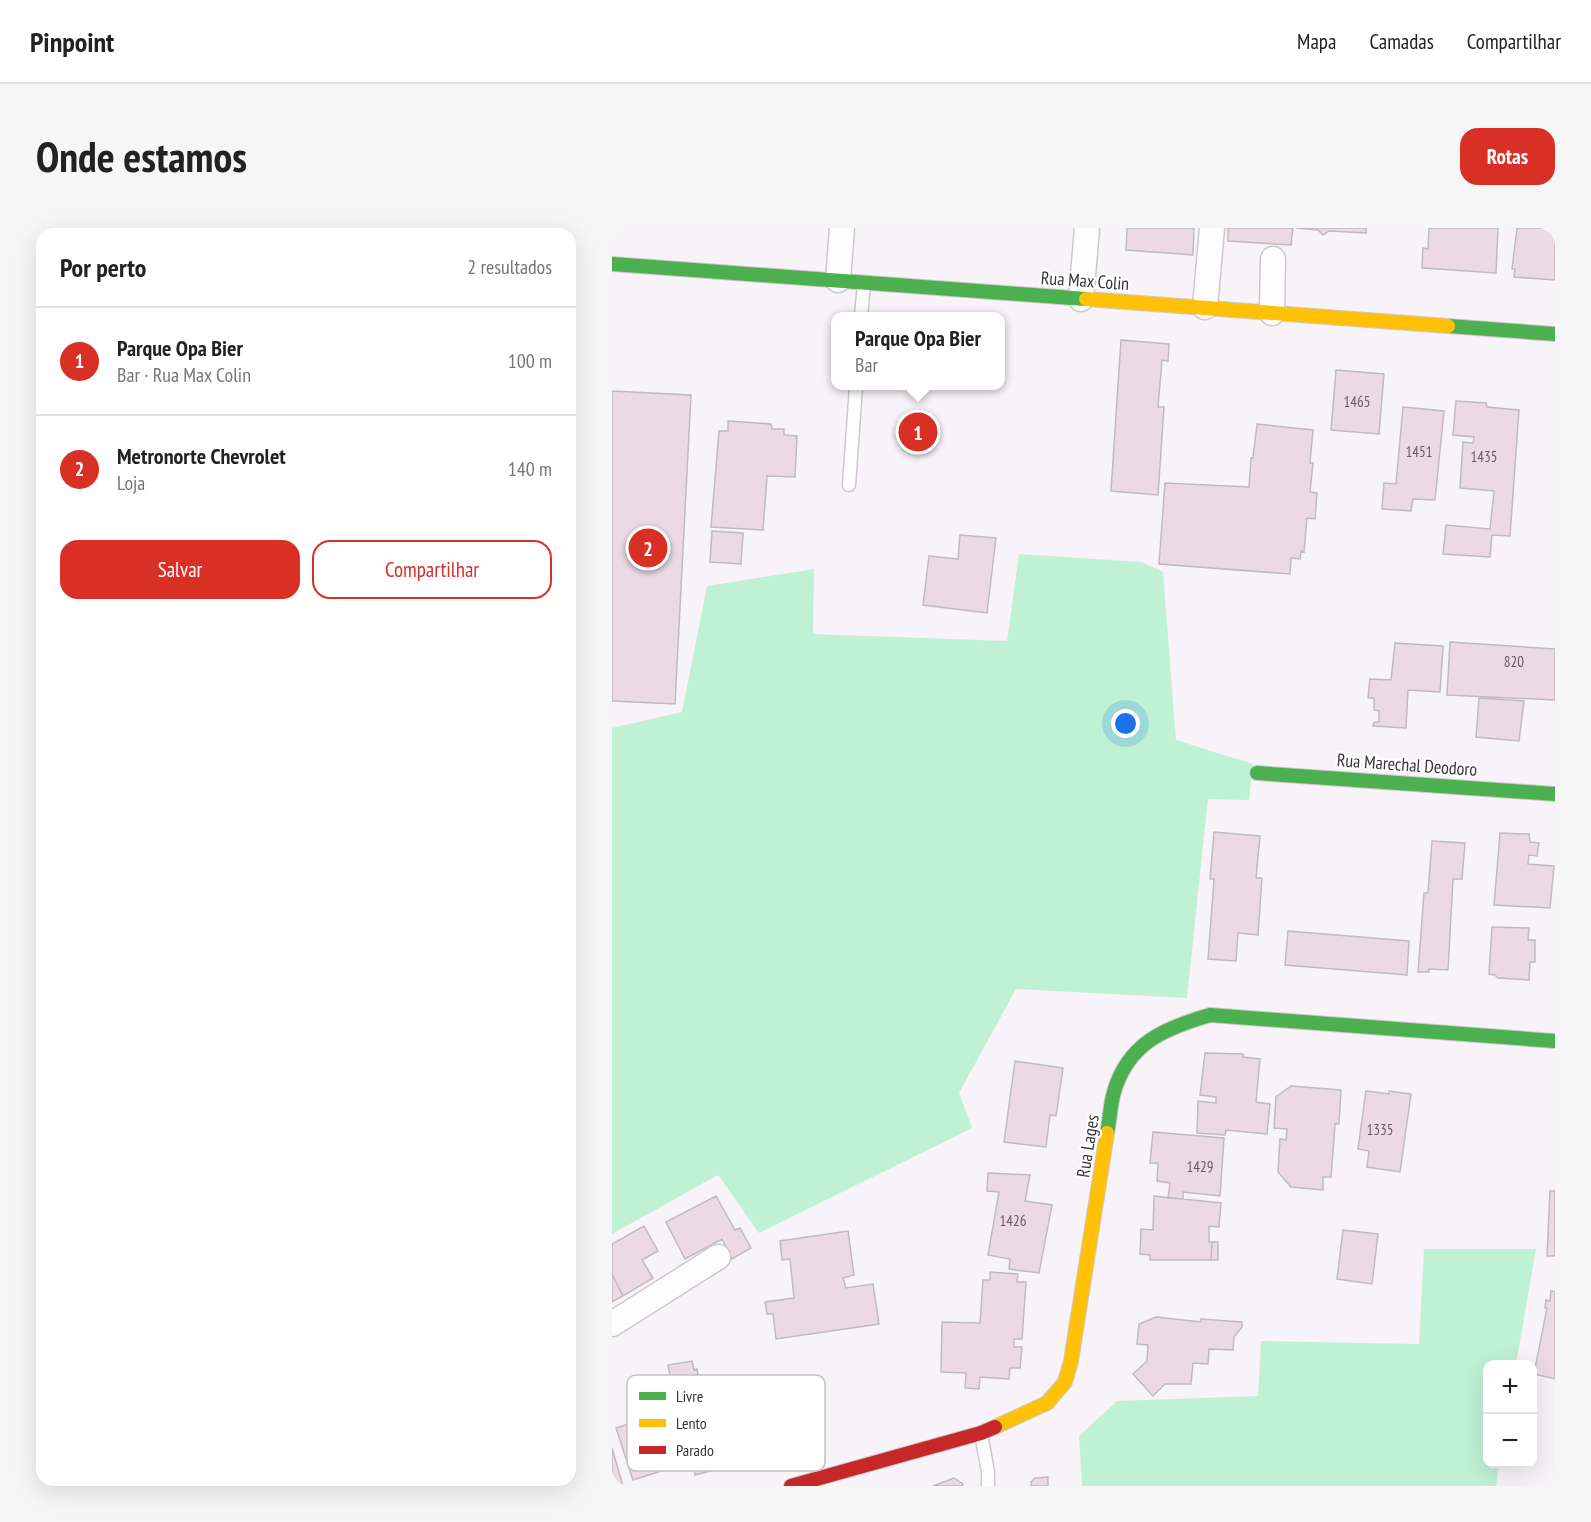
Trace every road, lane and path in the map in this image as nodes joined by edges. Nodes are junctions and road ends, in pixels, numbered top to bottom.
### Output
1 (842, 228) edge
2 (1087, 228) edge
3 (1212, 228) edge
4 (1273, 259) dead end
5 (612, 264) edge
6 (838, 280) junction
7 (864, 282) junction
8 (1081, 299) junction
9 (1205, 308) junction
10 (861, 312) edge
11 (1272, 313) junction
12 (1555, 334) edge
13 (856, 390) edge
14 (849, 485) dead end
15 (1257, 773) dead end
16 (1555, 794) edge
17 (1555, 1041) edge
18 (718, 1257) dead end
19 (612, 1324) edge
20 (981, 1433) junction
21 (791, 1486) edge
22 (988, 1486) edge

1 - 6 street
2 - 8 street
3 - 9 street
4 - 11 street
5 - 6 street, Rua Max Colin
6 - 7 street, Rua Max Colin
7 - 8 street, Rua Max Colin
7 - 10 lane
8 - 9 street, Rua Max Colin
9 - 11 street, Rua Max Colin
11 - 12 street, Rua Max Colin
13 - 14 lane
15 - 16 street, Rua Marechal Deodoro
17 - 20 street, Rua Lages
18 - 19 street
20 - 21 street, Rua Lages
20 - 22 lane

